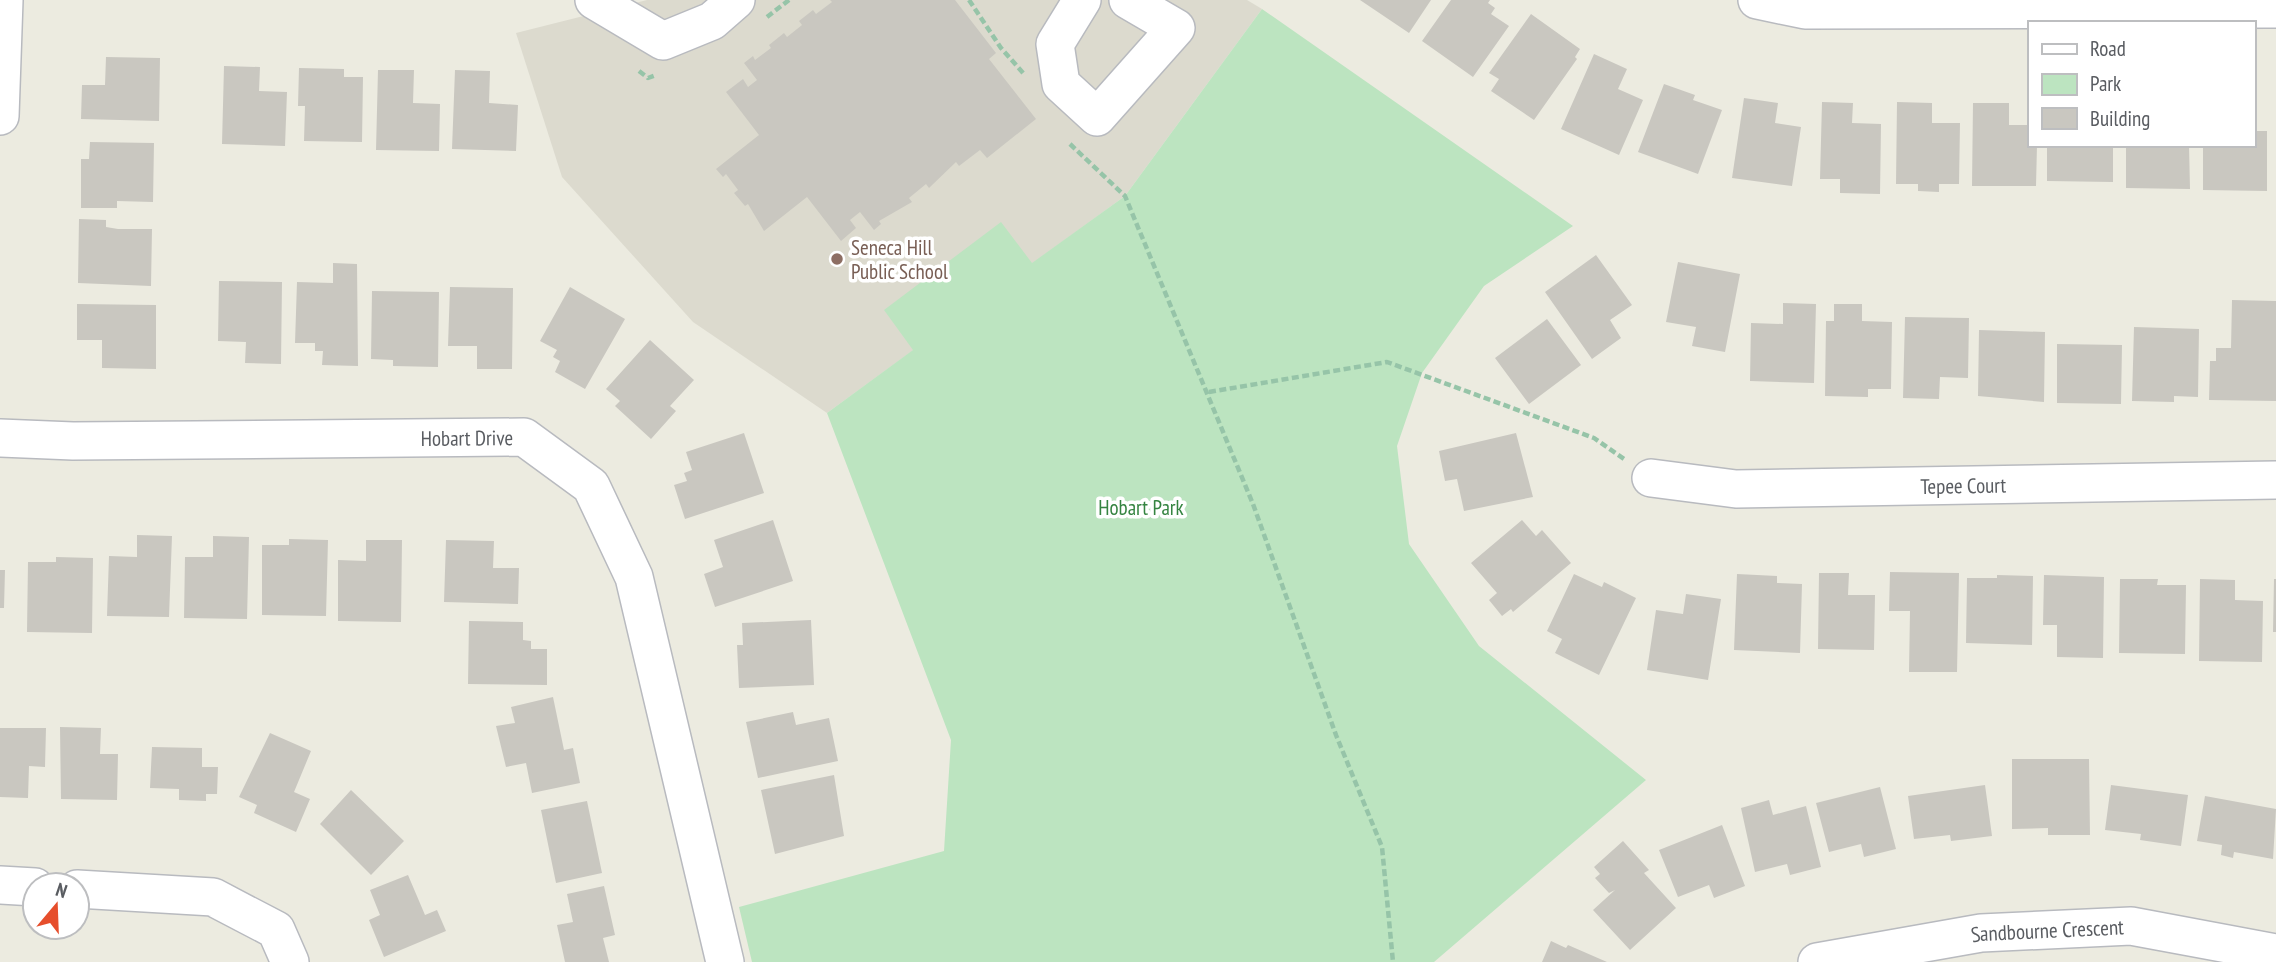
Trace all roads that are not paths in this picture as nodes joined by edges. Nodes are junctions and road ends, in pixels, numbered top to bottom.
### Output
1 (4, 0) edge
2 (594, 0) edge
3 (736, 0) edge
4 (1082, 0) edge
5 (1128, 0) edge
6 (1757, 0) edge
7 (2276, 9) edge
8 (0, 116) edge
9 (0, 438) edge
10 (1651, 478) road end
11 (2276, 480) edge
12 (0, 885) edge
13 (21, 886) edge
14 (91, 890) edge
15 (2276, 953) edge
16 (290, 962) edge
17 (725, 962) edge
18 (1817, 962) edge

1 - 8 street
2 - 3 street
4 - 5 street
6 - 7 street
9 - 17 street, Hobart Drive
10 - 11 street, Tepee Court
12 - 13 street
14 - 16 street
15 - 18 street, Sandbourne Crescent

